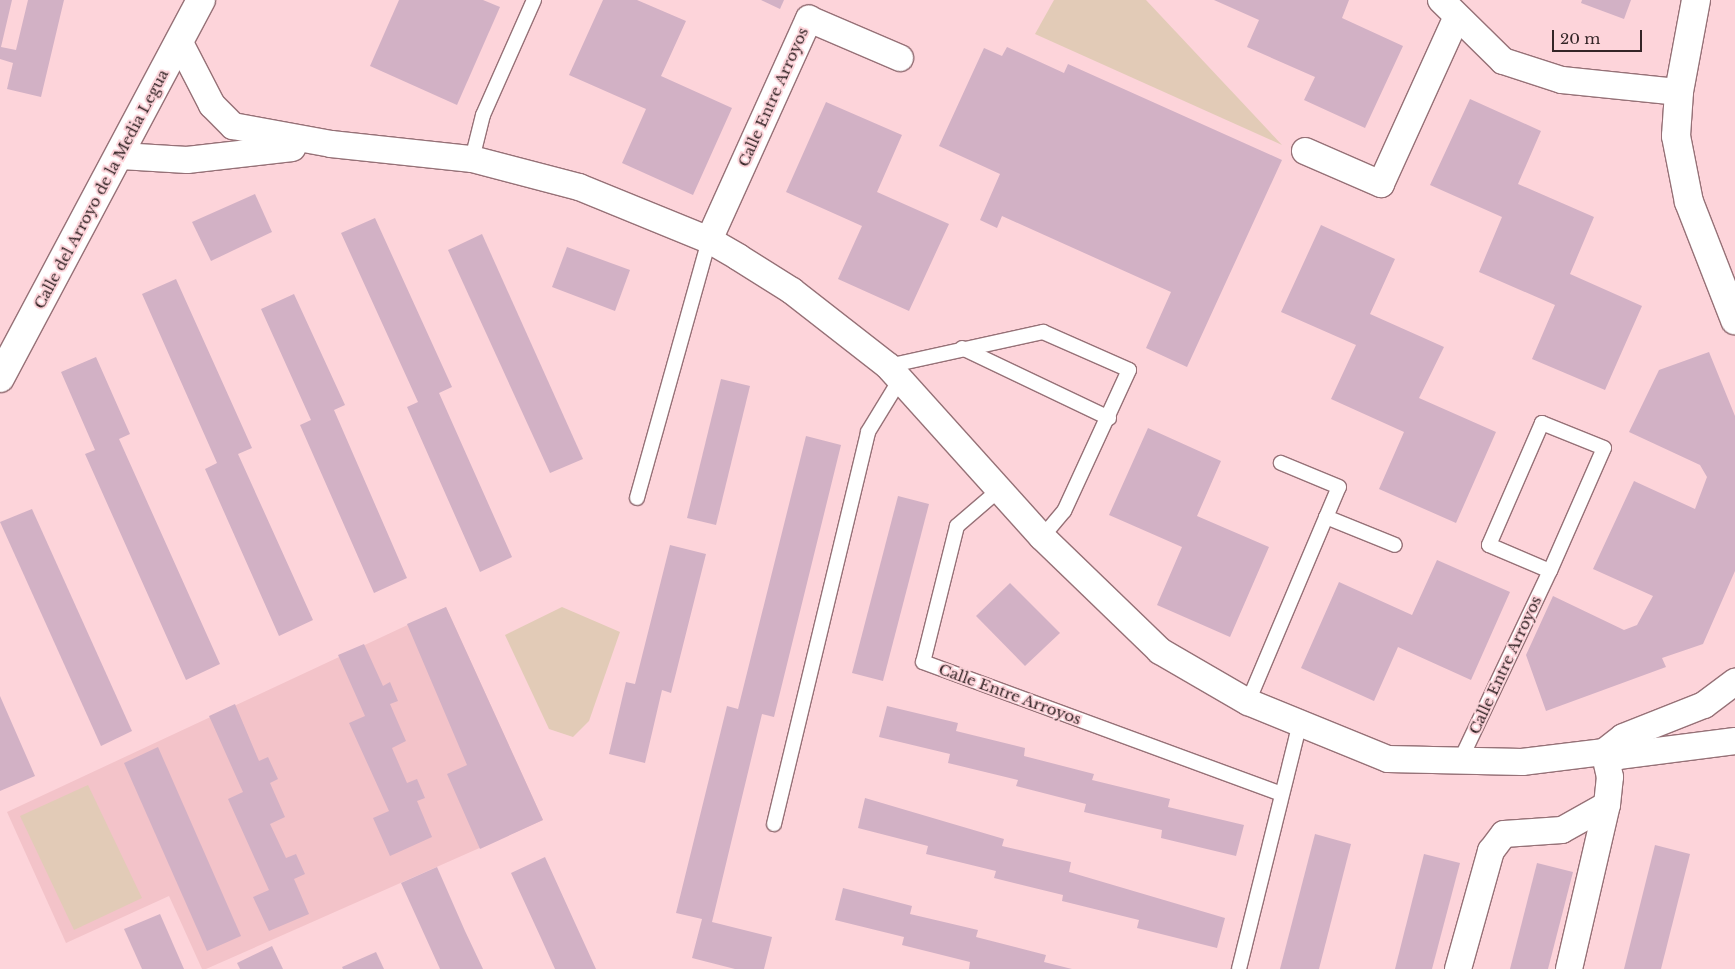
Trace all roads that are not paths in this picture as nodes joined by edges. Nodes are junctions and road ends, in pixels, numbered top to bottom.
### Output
1 (200, 0) edge
2 (534, 0) edge
3 (1696, 0) edge
4 (1449, 9) edge
5 (179, 41) junction
6 (900, 58) dead end
7 (1679, 92) junction
8 (331, 144) junction
9 (1305, 151) dead end
10 (121, 156) junction
11 (472, 159) junction
12 (709, 240) junction
13 (1728, 281) edge
14 (1735, 320) edge
15 (962, 348) junction
16 (894, 372) junction
17 (0, 378) edge
18 (1109, 418) junction
19 (1281, 463) dead end
20 (1000, 489) junction
21 (637, 498) dead end
22 (1326, 516) junction
23 (1042, 537) junction
24 (1395, 545) dead end
25 (1550, 571) junction
26 (1735, 682) edge
27 (1248, 702) junction
28 (1300, 724) junction
29 (1735, 741) edge
30 (1604, 752) junction
31 (1461, 759) junction
32 (1282, 794) junction
33 (1607, 805) junction
34 (774, 824) dead end
35 (1562, 830) junction
36 (1594, 867) junction
37 (1239, 969) edge
38 (1458, 969) edge
39 (1569, 969) edge

1 - 5 street, Calle del Arroyo de la Media Legua
2 - 11 lane
3 - 7 street
4 - 7 street
4 - 9 street
5 - 8 street
5 - 10 street, Calle del Arroyo de la Media Legua
6 - 12 street, Calle Entre Arroyos
7 - 13 street
8 - 10 street
8 - 11 street
10 - 17 street, Calle del Arroyo de la Media Legua
11 - 12 street
12 - 16 street
12 - 21 lane
13 - 14 street
15 - 16 lane
15 - 18 lane
15 - 18 lane
16 - 20 street
16 - 34 lane
18 - 23 lane
19 - 22 lane
20 - 23 street
20 - 32 lane, Calle Entre Arroyos
22 - 24 lane
22 - 27 lane
23 - 27 street
25 - 25 lane, Calle Entre Arroyos
25 - 31 lane, Calle Entre Arroyos
26 - 30 street
27 - 28 street
28 - 31 street
28 - 32 lane
29 - 30 street
30 - 31 street
30 - 33 street
32 - 37 lane
33 - 35 street
33 - 36 street
35 - 36 street
35 - 38 street
36 - 39 street

